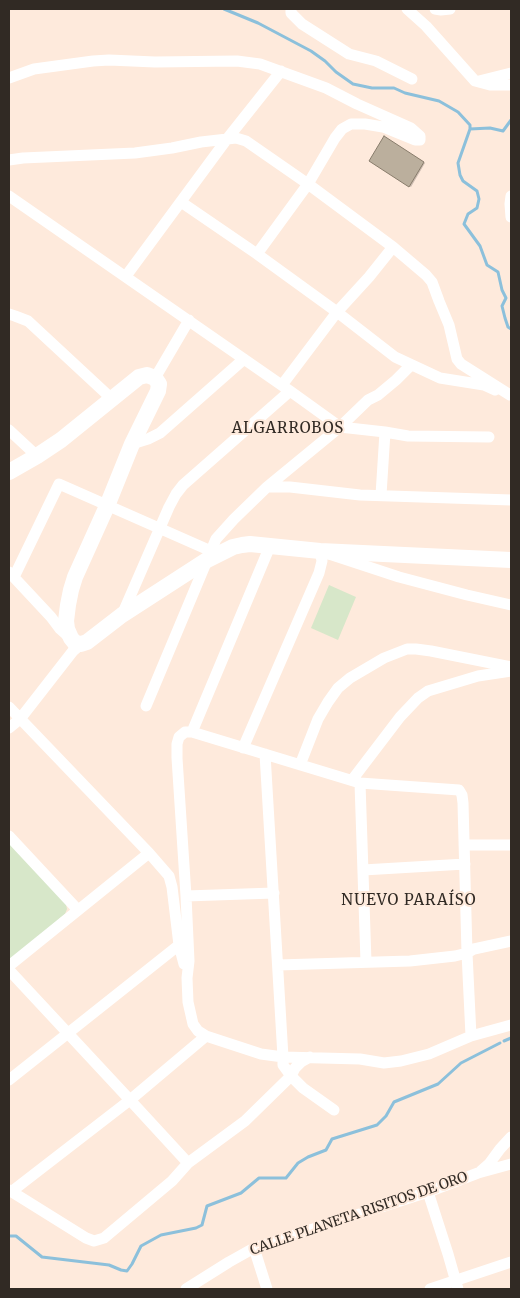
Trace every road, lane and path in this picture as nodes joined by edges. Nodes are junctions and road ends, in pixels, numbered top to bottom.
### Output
1 (291, 9) edge
2 (407, 9) edge
3 (435, 9) edge
4 (450, 9) edge
5 (281, 71) junction
6 (511, 73) edge
7 (9, 78) edge
8 (412, 79) dead end
9 (475, 82) junction
10 (511, 85) edge
11 (228, 139) junction
12 (200, 142) junction
13 (9, 160) edge
14 (212, 160) junction
15 (308, 184) junction
16 (9, 196) edge
17 (511, 196) edge
18 (181, 202) junction
19 (511, 218) edge
20 (393, 247) junction
21 (257, 254) junction
22 (126, 276) junction
23 (337, 312) junction
24 (9, 314) edge
25 (189, 320) junction
26 (244, 359) junction
27 (411, 365) junction
28 (155, 378) junction
29 (286, 388) junction
30 (510, 396) edge
31 (112, 398) junction
32 (340, 427) junction
33 (9, 430) edge
34 (385, 432) junction
35 (489, 437) dead end
36 (132, 444) junction
37 (37, 456) junction
38 (9, 472) edge
39 (267, 488) junction
40 (381, 495) junction
41 (511, 500) edge
42 (107, 506) junction
43 (160, 529) junction
44 (270, 546) junction
45 (320, 551) junction
46 (209, 556) junction
47 (511, 560) edge
48 (12, 574) edge
49 (511, 605) edge
50 (122, 615) junction
51 (76, 641) junction
52 (511, 667) edge
53 (511, 671) edge
54 (146, 706) dead end
55 (9, 707) edge
56 (20, 719) junction
57 (9, 728) edge
58 (192, 732) junction
59 (243, 748) junction
60 (265, 754) junction
61 (300, 765) junction
62 (356, 782) junction
63 (9, 836) edge
64 (464, 845) junction
65 (511, 845) edge
66 (149, 853) junction
67 (465, 864) junction
68 (363, 870) junction
69 (274, 892) junction
70 (186, 896) junction
71 (78, 910) junction
72 (511, 941) edge
73 (179, 945) junction
74 (467, 952) junction
75 (366, 962) junction
76 (278, 965) junction
77 (9, 966) edge
78 (9, 970) edge
79 (187, 978) junction
80 (511, 1025) edge
81 (68, 1033) junction
82 (206, 1036) junction
83 (471, 1036) junction
84 (283, 1056) junction
85 (310, 1057) junction
86 (291, 1076) junction
87 (9, 1080) edge
88 (130, 1100) junction
89 (334, 1110) dead end
90 (511, 1137) edge
91 (188, 1163) junction
92 (511, 1164) edge
93 (478, 1173) junction
94 (10, 1191) edge
95 (428, 1192) junction
96 (254, 1248) junction
97 (511, 1262) edge
98 (457, 1285) edge
99 (186, 1289) edge
100 (267, 1289) edge
101 (430, 1289) edge

1 - 8 street
2 - 9 street
3 - 4 street
5 - 7 street
5 - 11 street
5 - 15 street
6 - 9 street
9 - 10 street
11 - 12 street
11 - 14 street
11 - 15 street
12 - 13 street
12 - 14 street
14 - 18 street
15 - 20 street
15 - 21 street
16 - 22 street
17 - 19 street
18 - 21 street
18 - 22 street
20 - 23 street
20 - 30 street
21 - 23 street
22 - 25 street
23 - 27 street
23 - 29 street
24 - 31 street
25 - 26 street
25 - 28 street
26 - 29 street
26 - 36 street
27 - 30 street
27 - 32 street
28 - 31 street
28 - 36 street
29 - 32 street
29 - 43 street
31 - 37 street
32 - 34 street
32 - 39 street
33 - 37 street
34 - 35 street
34 - 40 street
36 - 42 street
37 - 38 street
39 - 40 street
39 - 46 street
40 - 41 street
42 - 43 street
42 - 48 street
42 - 51 street
43 - 46 street
43 - 50 street
44 - 45 street
44 - 46 street
44 - 58 street
45 - 47 street
45 - 49 street
45 - 59 street
46 - 50 street
46 - 54 street
48 - 51 street
50 - 51 street
51 - 56 street
52 - 61 street
53 - 62 street
55 - 56 street
56 - 57 street
56 - 66 street
58 - 59 street
58 - 70 street
59 - 60 street
60 - 61 street
60 - 69 street
61 - 62 street
62 - 64 street
62 - 68 street
63 - 71 street
64 - 65 street
64 - 67 street
66 - 71 street
66 - 73 street
67 - 68 street
67 - 74 street
68 - 75 street
69 - 70 street
69 - 76 street
70 - 79 street
71 - 77 street
72 - 74 street
73 - 79 street
73 - 81 street
74 - 75 street
74 - 83 street
75 - 76 street
76 - 84 street
78 - 81 street
79 - 82 street
80 - 83 street
81 - 87 street
81 - 88 street
82 - 84 street
82 - 88 street
83 - 85 street
84 - 85 street
84 - 86 street
85 - 86 street
86 - 89 street
86 - 91 street
88 - 91 street
88 - 94 street
90 - 93 street
91 - 94 street
92 - 93 street, CALLE PLANETA RISITOS DE ORO
93 - 95 street, CALLE PLANETA RISITOS DE ORO
95 - 96 street, CALLE PLANETA RISITOS DE ORO
95 - 98 street
96 - 99 street, CALLE PLANETA RISITOS DE ORO
96 - 100 street
97 - 98 street
98 - 101 street

